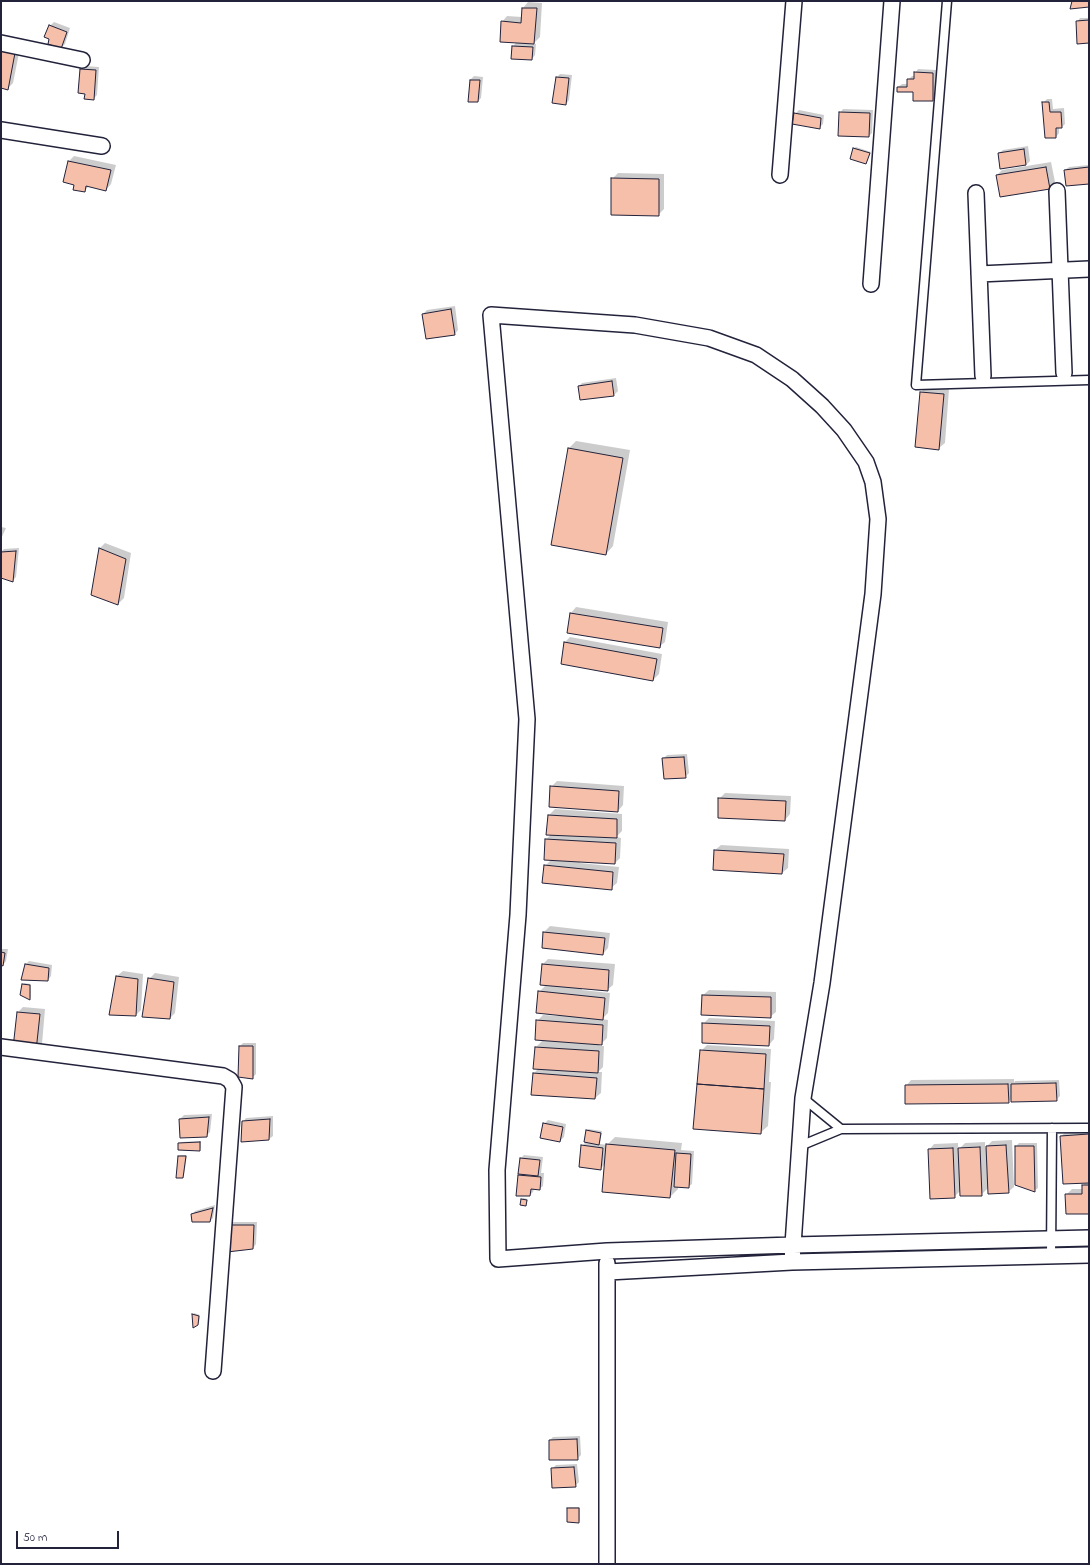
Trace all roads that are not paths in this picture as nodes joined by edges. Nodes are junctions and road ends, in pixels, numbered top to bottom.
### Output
1 (794, 1) edge
2 (892, 1) edge
3 (946, 1) edge
4 (1, 43) edge
5 (82, 60) dead end
6 (1, 130) edge
7 (102, 146) dead end
8 (780, 175) dead end
9 (1057, 191) dead end
10 (976, 193) dead end
11 (1089, 270) edge
12 (1060, 271) junction
13 (979, 274) junction
14 (871, 284) dead end
15 (1064, 373) dead end
16 (983, 376) dead end
17 (1089, 380) edge
18 (1, 1047) edge
19 (803, 1098) junction
20 (1052, 1128) junction
21 (1089, 1128) edge
22 (841, 1129) junction
23 (800, 1146) junction
24 (1089, 1238) edge
25 (1052, 1239) junction
26 (793, 1245) junction
27 (607, 1251) junction
28 (1089, 1255) edge
29 (1051, 1256) junction
30 (792, 1262) junction
31 (608, 1272) junction
32 (213, 1371) dead end
33 (607, 1564) edge

1 - 8 street
2 - 14 street
3 - 17 lane
4 - 5 street
6 - 7 street
9 - 12 street
10 - 13 street
11 - 12 street
12 - 13 street
12 - 15 street
13 - 16 street
18 - 32 street
19 - 22 lane
19 - 23 street
19 - 27 street
20 - 21 lane
20 - 22 lane
20 - 25 lane
22 - 23 lane
23 - 26 street
24 - 25 street
25 - 26 street
25 - 29 lane
26 - 27 street
26 - 30 street
27 - 31 street
28 - 29 street
29 - 30 street
30 - 31 street
31 - 33 street

